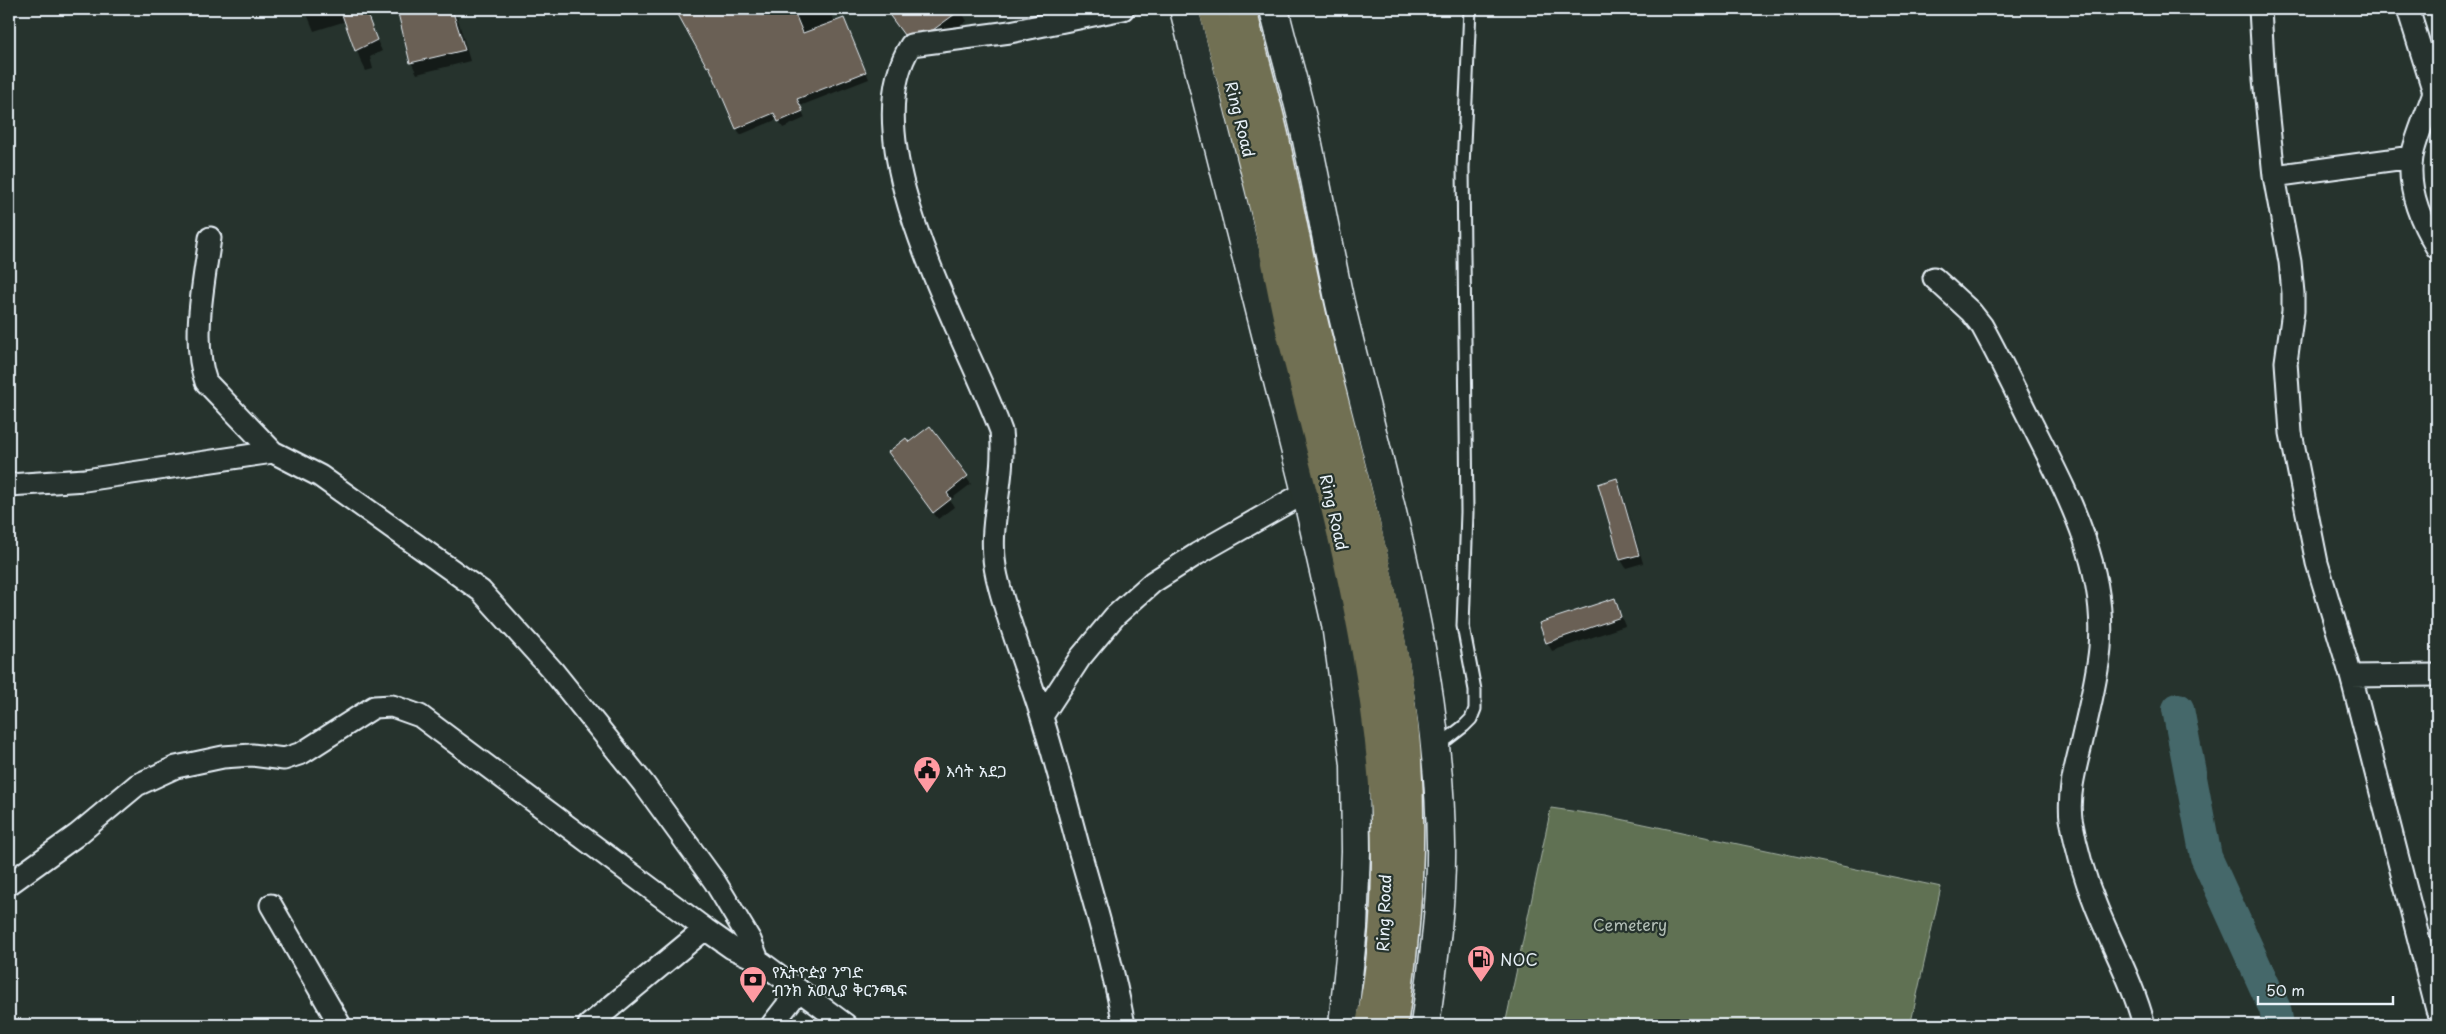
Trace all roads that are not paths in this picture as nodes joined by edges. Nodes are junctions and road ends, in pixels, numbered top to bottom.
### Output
1 (1123, 9) edge
2 (1184, 9) edge
3 (1213, 9) edge
4 (1242, 9) edge
5 (1274, 9) edge
6 (1470, 9) edge
7 (2260, 9) edge
8 (2408, 9) edge
9 (2436, 93) edge
10 (2412, 157) junction
11 (2274, 176) junction
12 (210, 238) dead end
13 (2437, 248) edge
14 (1934, 278) dead end
15 (273, 452) junction
16 (9, 485) edge
17 (1306, 492) junction
18 (2437, 675) edge
19 (2351, 676) junction
20 (1042, 716) junction
21 (1435, 748) junction
22 (9, 884) edge
23 (270, 905) dead end
24 (705, 929) junction
25 (758, 960) junction
26 (799, 990) junction
27 (2436, 1000) edge
28 (340, 1025) edge
29 (589, 1025) edge
30 (772, 1025) edge
31 (846, 1025) edge
32 (1124, 1025) edge
33 (1343, 1025) edge
34 (1370, 1025) edge
35 (1393, 1025) edge
36 (1425, 1025) edge
37 (2144, 1025) edge

1 - 20 street
2 - 17 main road
3 - 34 highway, Ring Road
4 - 35 highway, Ring Road
5 - 21 main road
6 - 21 lane
7 - 11 street
8 - 9 street
9 - 10 street
10 - 11 street
10 - 13 street
11 - 19 street
12 - 15 street
14 - 37 street
15 - 16 street
15 - 25 street
17 - 20 street
17 - 33 main road
18 - 19 street
19 - 27 street
20 - 32 street
21 - 36 main road
22 - 24 street
23 - 28 street
24 - 25 street
24 - 29 street
25 - 26 street
26 - 30 street
26 - 31 street

